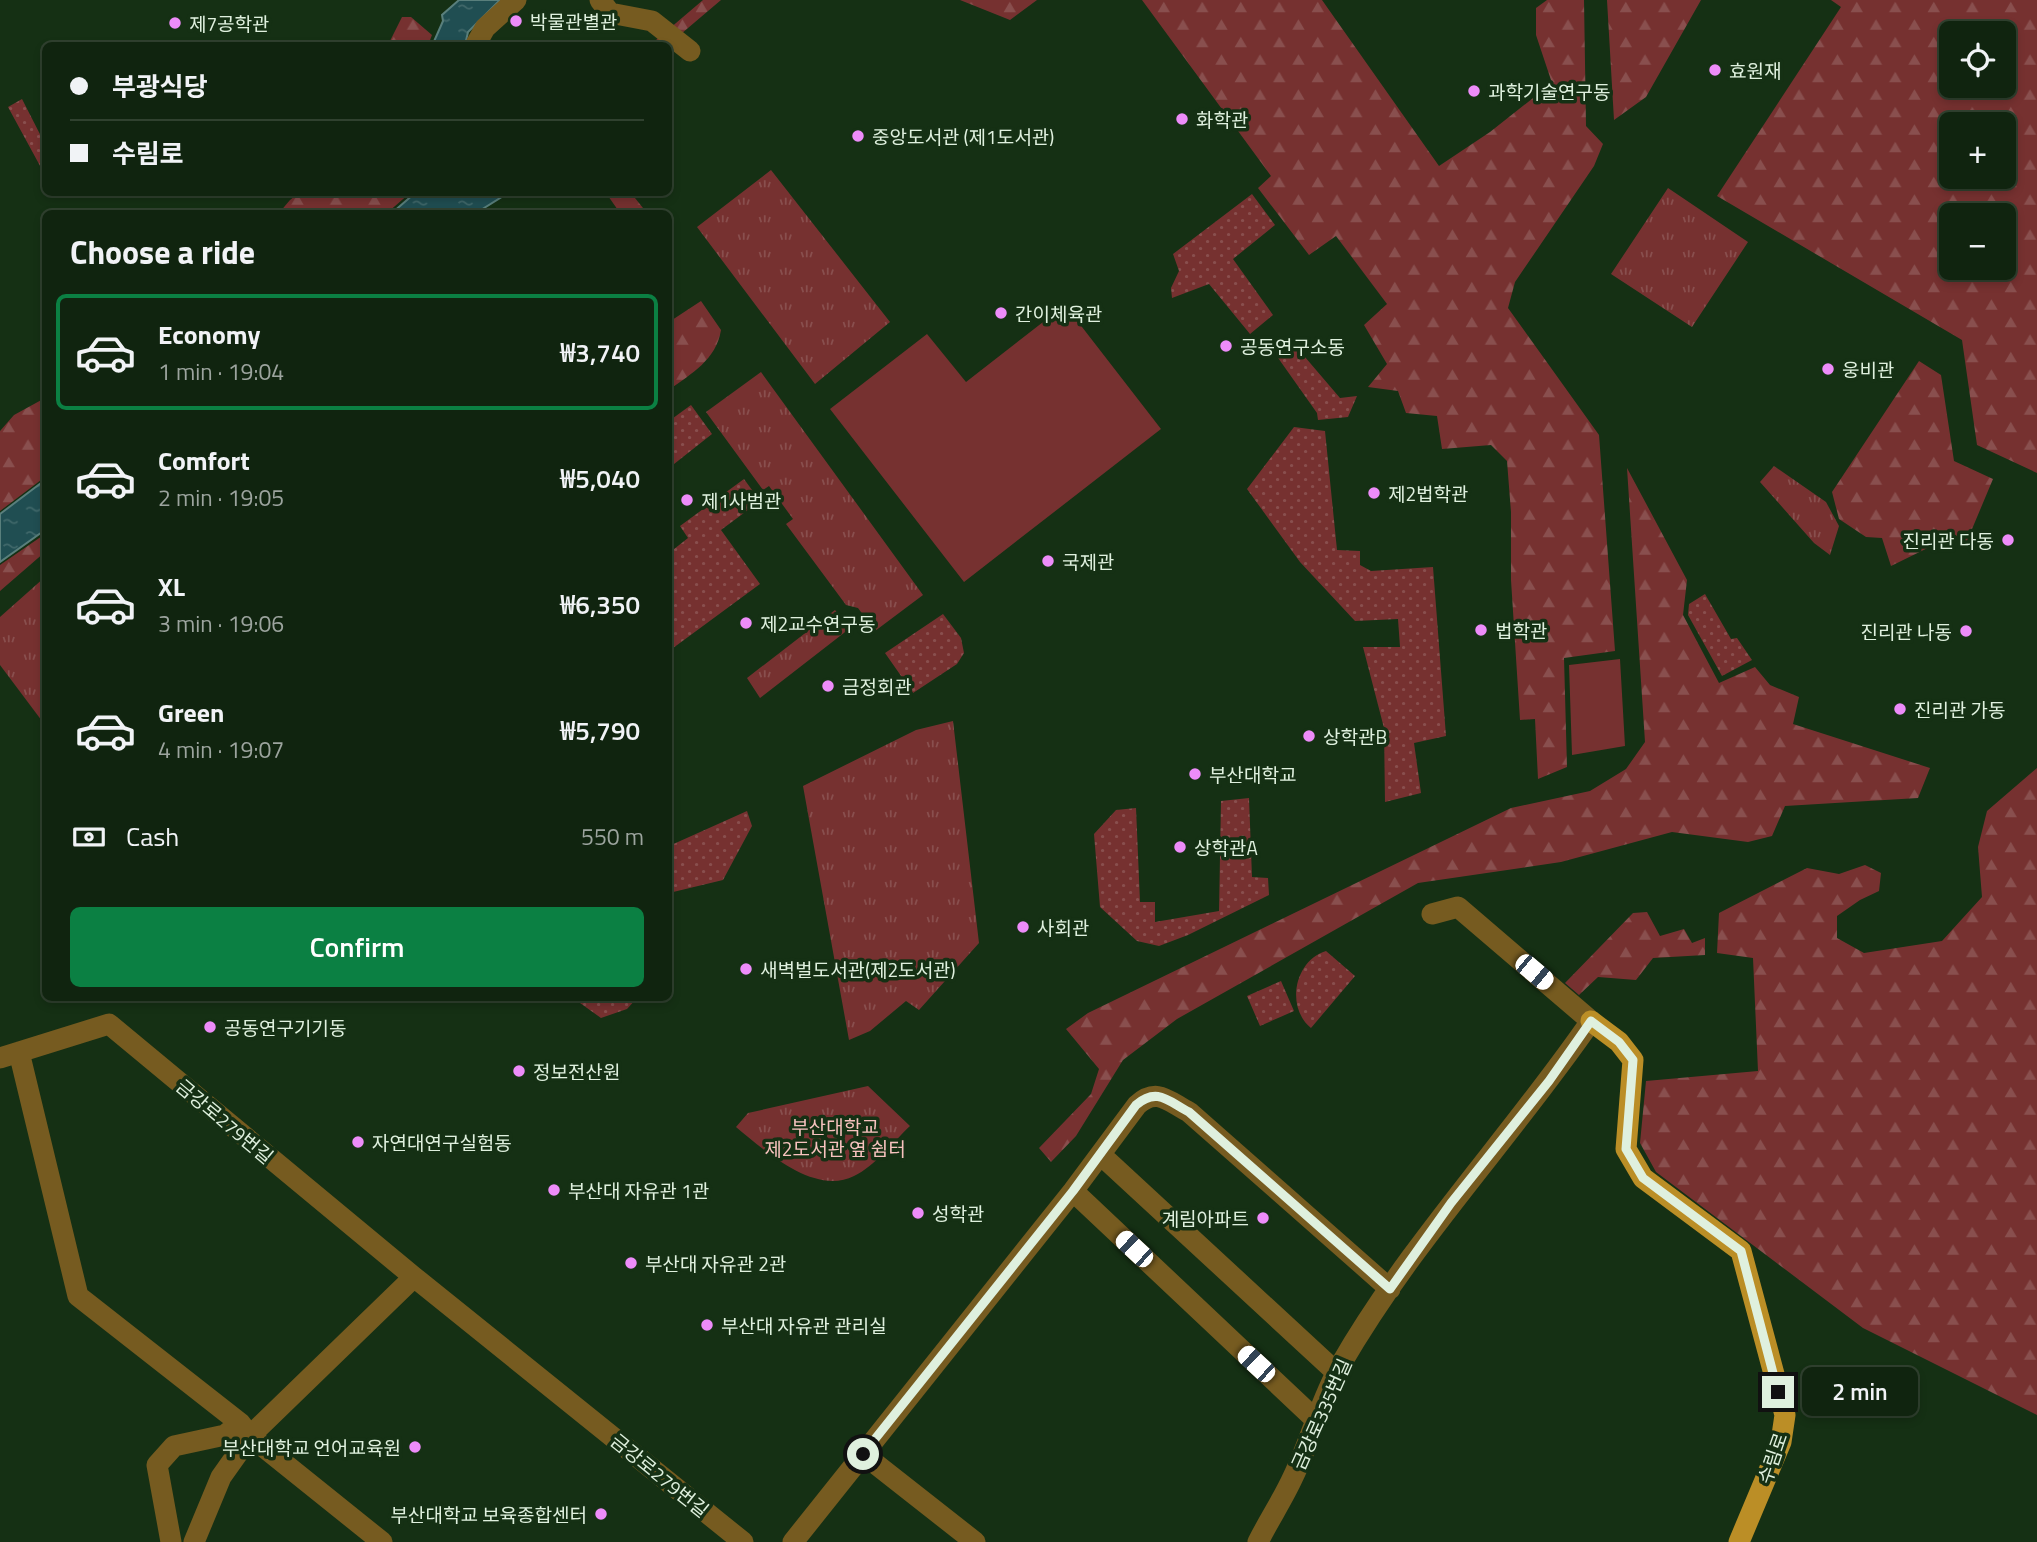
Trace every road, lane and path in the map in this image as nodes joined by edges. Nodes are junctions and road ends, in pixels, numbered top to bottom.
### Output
1 (516, 0) edge
2 (600, 0) edge
3 (477, 42) edge
4 (690, 51) dead end
5 (1432, 914) dead end
6 (1591, 1021) junction
7 (10, 1055) edge
8 (1101, 1155) junction
9 (1073, 1191) junction
10 (414, 1277) junction
11 (1390, 1289) junction
12 (1337, 1373) junction
13 (1317, 1421) junction
14 (245, 1429) junction
15 (863, 1454) junction
16 (171, 1542) edge
17 (194, 1542) edge
18 (382, 1542) edge
19 (743, 1542) edge
20 (793, 1542) edge
21 (975, 1542) edge
22 (1258, 1542) edge
23 (1739, 1542) edge

1 - 3 street
2 - 4 street
5 - 6 street, 수림로
6 - 11 street, 금강로335번길
6 - 23 main road, 수림로
7 - 10 street, 금강로279번길
7 - 14 street, 금강로279번길
8 - 9 street
8 - 11 street
8 - 12 street
9 - 13 street
9 - 15 street
10 - 14 street
10 - 19 street, 금강로279번길
11 - 12 street, 금강로335번길
12 - 13 street, 금강로335번길
13 - 22 street, 금강로335번길
14 - 16 street
14 - 17 street
14 - 18 street, 금강로279번길
15 - 20 street
15 - 21 street

